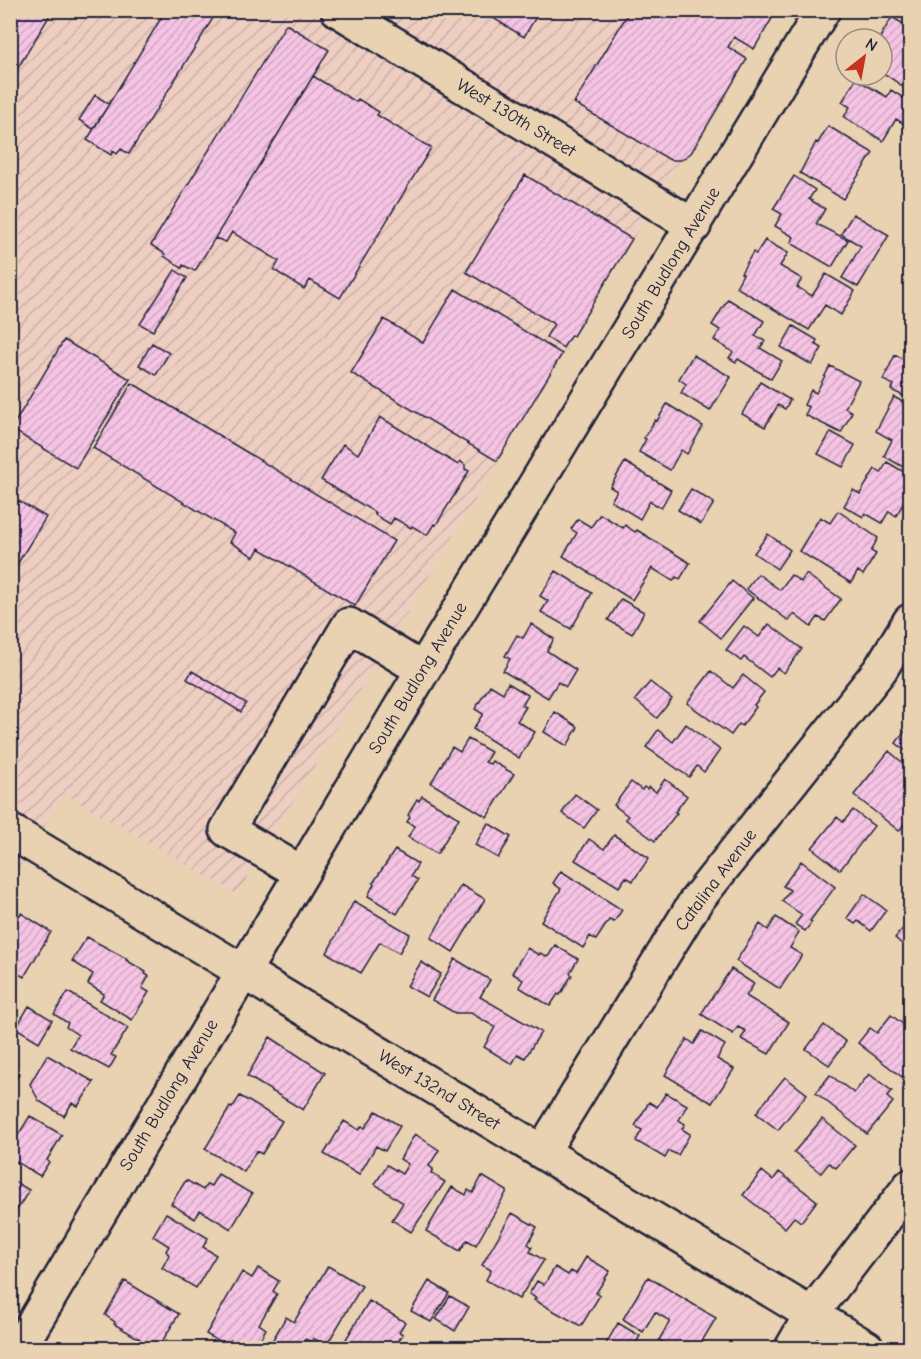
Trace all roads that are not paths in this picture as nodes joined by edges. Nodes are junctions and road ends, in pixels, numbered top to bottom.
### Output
1 (338, 10) edge
2 (824, 10) edge
3 (694, 226) junction
4 (910, 621) edge
5 (423, 670) junction
6 (10, 831) edge
7 (302, 873) junction
8 (243, 971) junction
9 (542, 1152) junction
10 (910, 1186) edge
11 (812, 1315) junction
12 (19, 1348) edge
13 (792, 1348) edge
14 (867, 1348) edge

1 - 3 street, West 130th Street
2 - 3 street, South Budlong Avenue
3 - 5 street, South Budlong Avenue
4 - 9 street, Catalina Avenue
5 - 7 street, South Budlong Avenue
5 - 7 street
6 - 8 street, West 132nd Street
7 - 8 street, South Budlong Avenue
8 - 9 street, West 132nd Street
8 - 12 street, South Budlong Avenue
9 - 11 street, West 132nd Street
10 - 11 street
11 - 13 street
11 - 14 street, West 132nd Street

